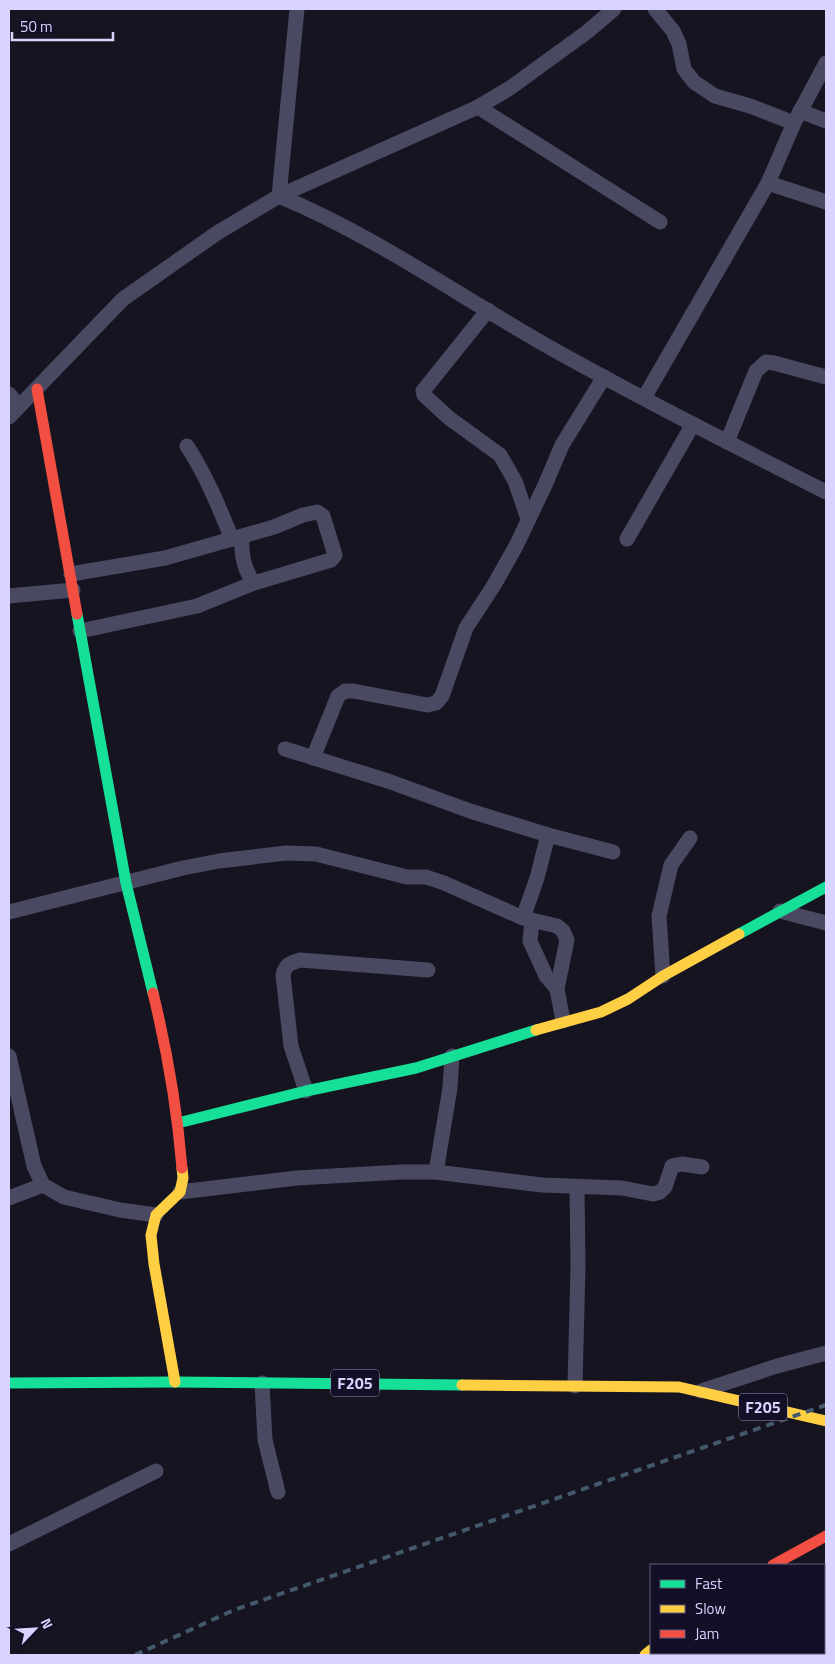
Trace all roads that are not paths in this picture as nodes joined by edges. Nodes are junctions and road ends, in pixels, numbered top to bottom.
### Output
1 (297, 9) edge
2 (614, 9) edge
3 (655, 9) edge
4 (826, 63) edge
5 (478, 107) junction
6 (797, 117) junction
7 (826, 120) edge
8 (768, 183) junction
9 (279, 196) junction
10 (826, 202) edge
11 (660, 222) dead end
12 (488, 310) junction
13 (604, 377) junction
14 (826, 377) edge
15 (37, 389) junction
16 (9, 394) edge
17 (644, 398) junction
18 (14, 411) edge
19 (693, 424) junction
20 (727, 442) junction
21 (187, 446) dead end
22 (826, 492) edge
23 (528, 519) junction
24 (237, 538) junction
25 (627, 539) dead end
26 (71, 574) junction
27 (254, 584) junction
28 (73, 590) junction
29 (9, 596) edge
30 (80, 631) junction
31 (285, 749) dead end
32 (313, 758) junction
33 (548, 835) junction
34 (690, 838) dead end
35 (613, 852) dead end
36 (126, 883) junction
37 (826, 887) edge
38 (780, 911) junction
39 (9, 912) edge
40 (527, 919) junction
41 (826, 923) edge
42 (428, 970) dead end
43 (663, 976) junction
44 (557, 989) junction
45 (563, 1021) junction
46 (9, 1056) edge
47 (452, 1056) junction
48 (306, 1091) junction
49 (178, 1123) junction
50 (702, 1167) dead end
51 (436, 1172) junction
52 (43, 1185) junction
53 (577, 1187) junction
54 (180, 1192) junction
55 (9, 1198) edge
56 (156, 1215) junction
57 (826, 1353) edge
58 (175, 1382) junction
59 (9, 1383) edge
60 (262, 1383) junction
61 (575, 1386) junction
62 (700, 1391) junction
63 (826, 1421) edge
64 (156, 1472) dead end
65 (278, 1492) dead end
66 (826, 1536) edge
67 (9, 1544) edge
68 (775, 1564) edge

1 - 9 street
2 - 5 street
3 - 6 street
4 - 6 street
5 - 9 street
5 - 11 street
6 - 7 street
6 - 8 street
8 - 10 street
8 - 17 street
9 - 12 street
9 - 15 street
12 - 13 street
12 - 23 street
13 - 17 street
13 - 23 street
14 - 20 street
15 - 18 street
15 - 26 street
16 - 18 street
17 - 19 street
19 - 20 street
19 - 25 street
20 - 22 street
21 - 24 street
23 - 32 street
24 - 26 street
24 - 27 street
24 - 27 street
26 - 28 street
27 - 30 street
28 - 29 street
28 - 30 street
30 - 36 street
31 - 32 street
32 - 33 street
33 - 35 street
33 - 40 street
34 - 43 street
36 - 39 street
36 - 40 street
36 - 49 street
37 - 38 street
38 - 41 street
38 - 43 street
40 - 44 street
40 - 44 street
42 - 48 street
43 - 45 street
44 - 45 street
45 - 47 street
46 - 52 street
47 - 48 street
47 - 51 street
48 - 49 street
49 - 54 street
50 - 53 street
51 - 53 street
51 - 54 street
52 - 55 street
52 - 56 street
53 - 61 street
54 - 56 street
56 - 58 street
57 - 62 street
58 - 59 street, F205
58 - 60 street, F205
60 - 61 street, F205
60 - 65 street
61 - 62 street, F205
62 - 63 street, F205
64 - 67 street
66 - 68 street

